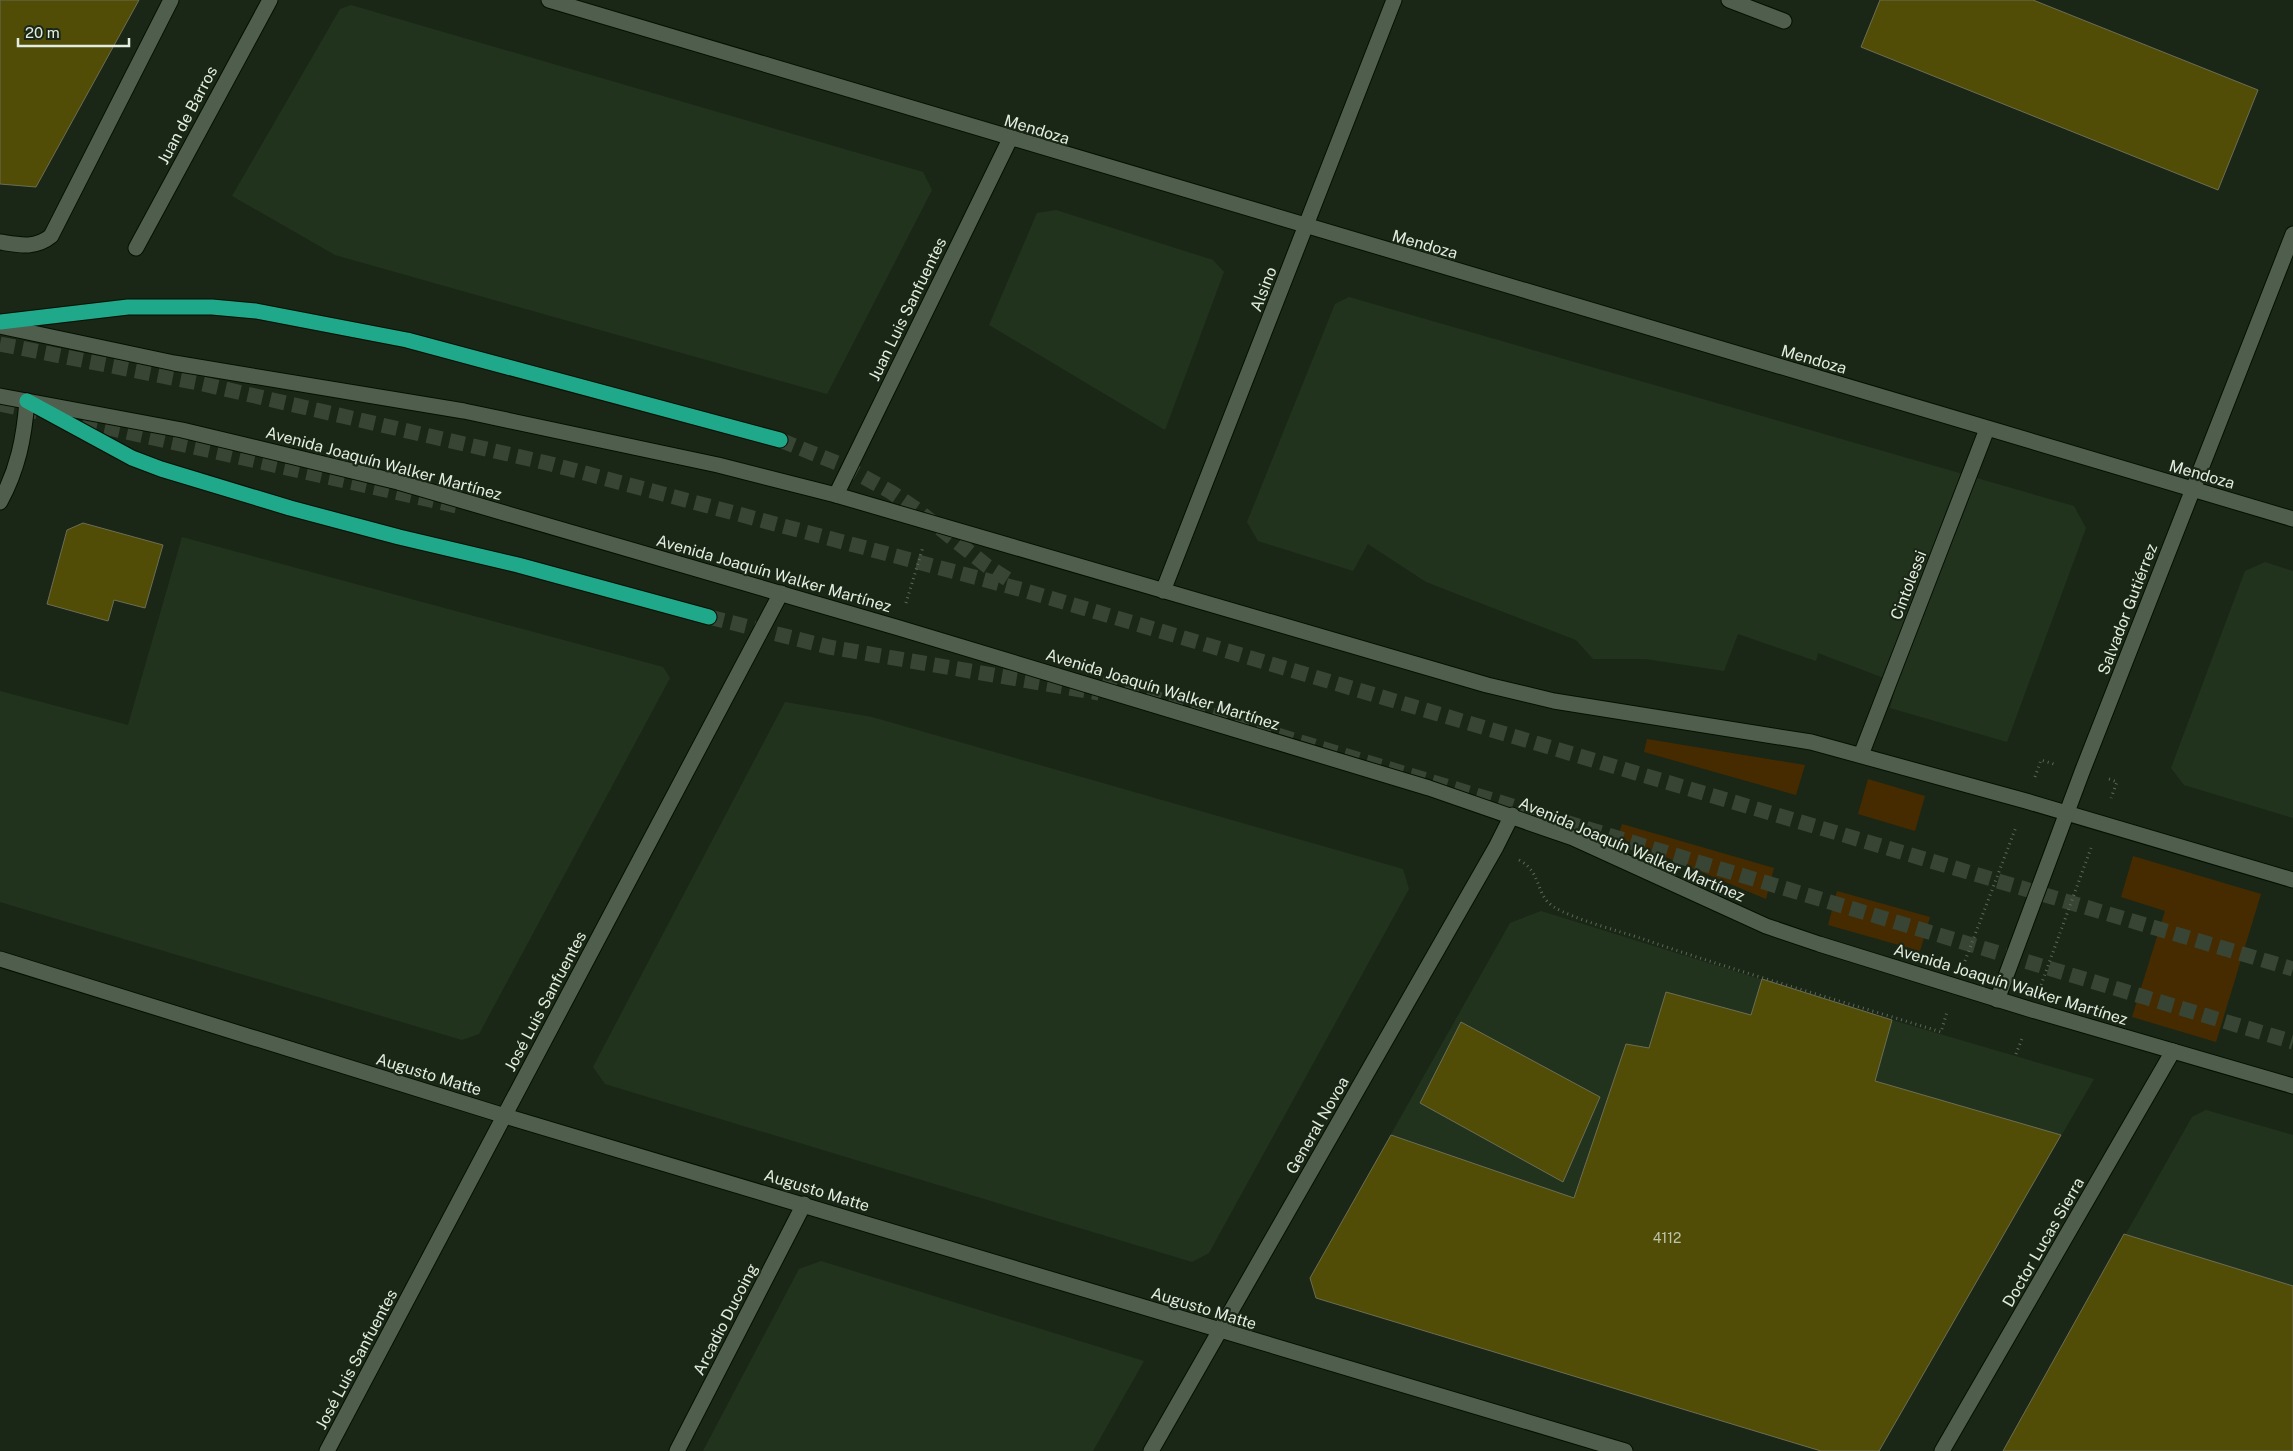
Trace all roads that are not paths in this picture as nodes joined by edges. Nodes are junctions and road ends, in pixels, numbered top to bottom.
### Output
1 (171, 0) edge
2 (270, 0) edge
3 (549, 0) edge
4 (1394, 0) edge
5 (1729, 0) edge
6 (578, 4) edge
7 (1784, 21) dead end
8 (1010, 139) junction
9 (1306, 227) junction
10 (2293, 234) edge
11 (0, 242) edge
12 (136, 248) dead end
13 (0, 324) edge
14 (0, 396) edge
15 (27, 401) junction
16 (1988, 429) junction
17 (780, 440) tunnel mouth
18 (2192, 490) junction
19 (836, 495) junction
20 (0, 502) edge
21 (2293, 519) edge
22 (1163, 591) junction
23 (781, 593) junction
24 (709, 617) tunnel mouth
25 (1861, 755) junction
26 (2066, 813) junction
27 (1512, 815) junction
28 (2293, 880) edge
29 (0, 959) edge
30 (1997, 1000) junction
31 (2173, 1051) junction
32 (2293, 1086) edge
33 (505, 1116) junction
34 (804, 1204) junction
35 (1220, 1331) junction
36 (327, 1451) edge
37 (677, 1451) edge
38 (1151, 1451) edge
39 (1625, 1451) edge
40 (1942, 1451) edge

1 - 11 street
2 - 12 street, Juan de Barros
3 - 6 street, Mendoza
4 - 9 street, Alsino
5 - 7 street
6 - 8 street, Mendoza
8 - 9 street, Mendoza
8 - 19 street, Juan Luis Sanfuentes
9 - 16 street, Mendoza
9 - 22 street, Alsino
10 - 18 street, Salvador Gutiérrez
13 - 17 highway
13 - 19 street
14 - 15 street, Avenida Joaquín Walker Martínez
15 - 20 street
15 - 23 street, Avenida Joaquín Walker Martínez
15 - 24 highway
16 - 18 street, Mendoza
16 - 25 street, Cintolessi
18 - 21 street, Mendoza
18 - 26 street, Salvador Gutiérrez
19 - 22 street
22 - 25 street
23 - 27 street, Avenida Joaquín Walker Martínez
23 - 33 street, José Luis Sanfuentes
25 - 26 street
26 - 28 street
26 - 30 street, Salvador Gutiérrez
27 - 30 street, Avenida Joaquín Walker Martínez
27 - 35 street, General Novoa
29 - 33 street, Augusto Matte
30 - 31 street, Avenida Joaquín Walker Martínez
31 - 32 street, Avenida Joaquín Walker Martínez
31 - 40 street, Doctor Lucas Sierra
33 - 34 street, Augusto Matte
33 - 36 street, José Luis Sanfuentes
34 - 35 street, Augusto Matte
34 - 37 street, Arcadio Ducoing
35 - 38 street, General Novoa
35 - 39 street, Augusto Matte

